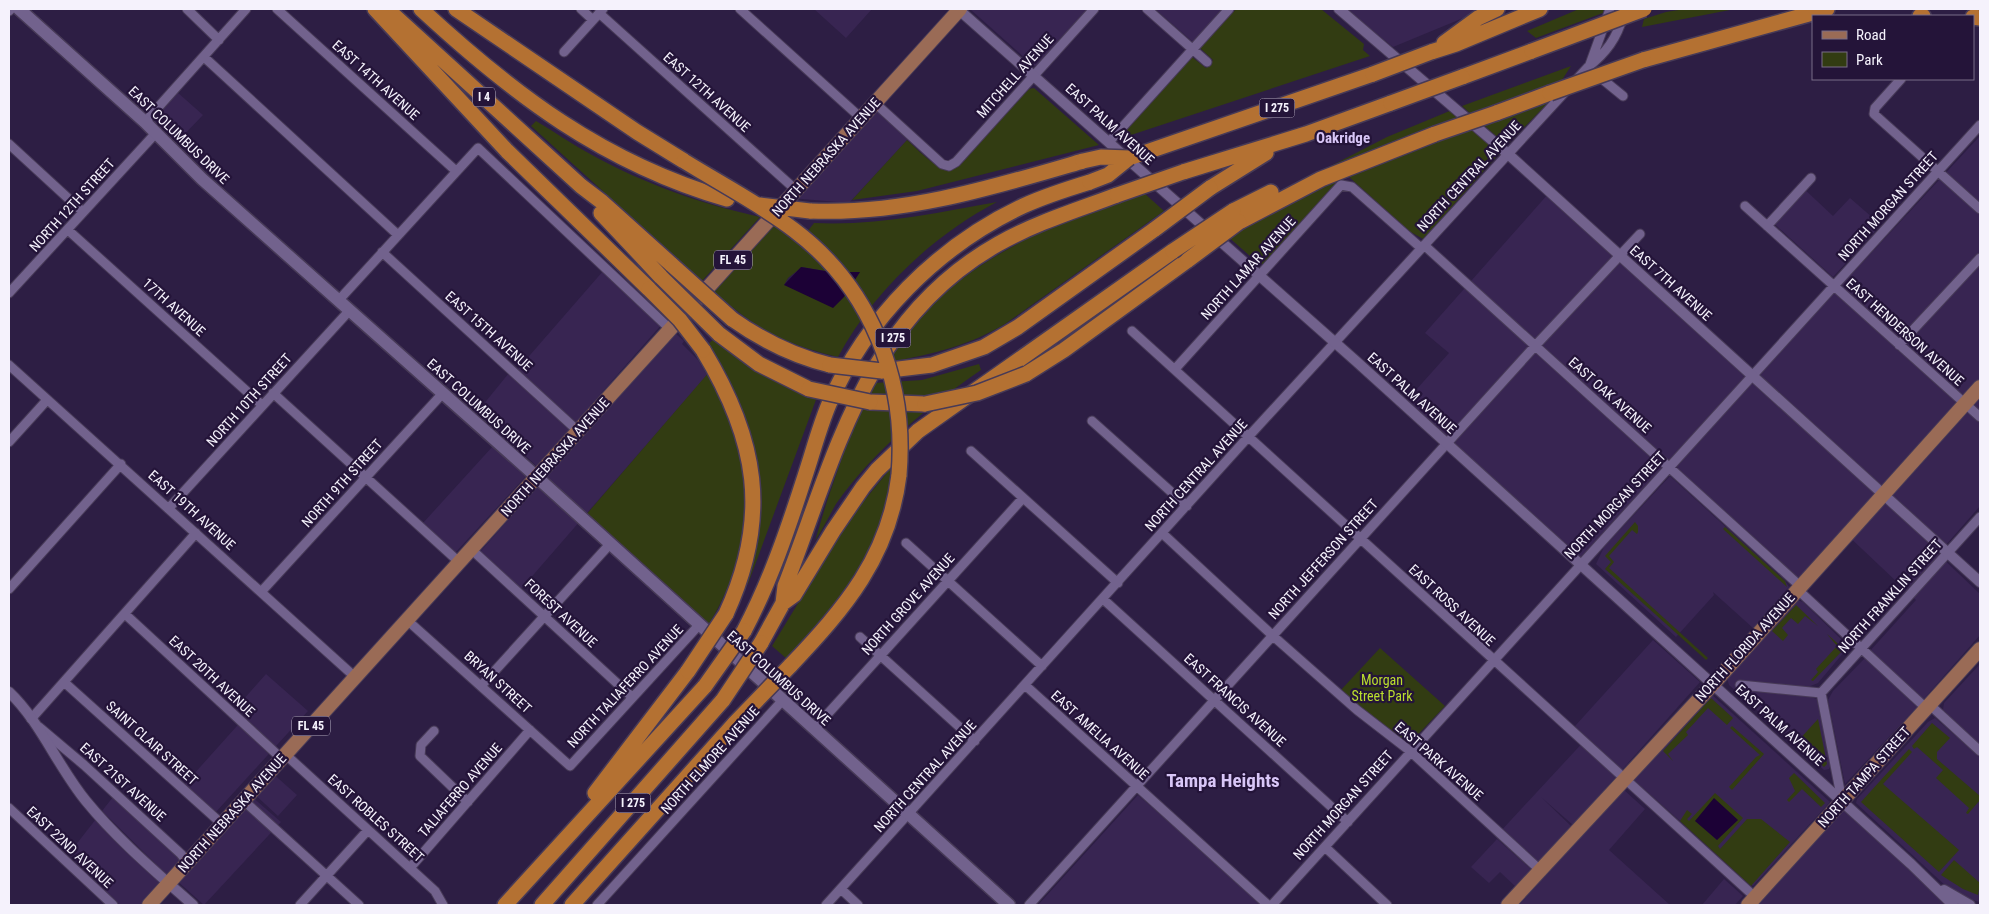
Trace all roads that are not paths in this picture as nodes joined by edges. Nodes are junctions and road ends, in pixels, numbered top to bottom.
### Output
1 (20, 9) edge
2 (187, 9) edge
3 (246, 9) edge
4 (277, 9) edge
5 (374, 9) edge
6 (387, 9) edge
7 (420, 9) edge
8 (456, 9) edge
9 (581, 9) edge
10 (740, 9) edge
11 (959, 9) edge
12 (1094, 9) edge
13 (1147, 9) edge
14 (1229, 9) edge
15 (1339, 9) edge
16 (1497, 9) edge
17 (1540, 9) edge
18 (1610, 9) edge
19 (1626, 9) edge
20 (1644, 9) edge
21 (1827, 9) edge
22 (599, 14) edge
23 (1812, 24) edge
24 (1732, 35) junction
25 (219, 40) junction
26 (1192, 49) junction
27 (564, 52) dead end
28 (1431, 52) junction
29 (204, 57) junction
30 (1207, 62) dead end
31 (1588, 67) junction
32 (1034, 75) junction
33 (1900, 80) edge
34 (1623, 96) dead end
35 (875, 103) junction
36 (861, 118) junction
37 (145, 122) junction
38 (1980, 125) edge
39 (155, 134) junction
40 (1306, 134) junction
41 (1109, 142) junction
42 (9, 144) edge
43 (1508, 154) junction
44 (1129, 158) junction
45 (456, 171) junction
46 (1938, 171) junction
47 (1811, 178) dead end
48 (1341, 185) joint
49 (796, 190) junction
50 (1745, 206) dead end
51 (1980, 209) edge
52 (83, 212) junction
53 (1236, 216) junction
54 (1767, 226) junction
55 (68, 230) junction
56 (1640, 234) dead end
57 (398, 235) junction
58 (1422, 246) junction
59 (382, 252) junction
60 (1620, 256) junction
61 (1980, 258) edge
62 (666, 271) junction
63 (1261, 276) junction
64 (1833, 286) junction
65 (10, 290) edge
66 (338, 301) junction
67 (349, 311) junction
68 (670, 329) junction
69 (1132, 331) dead end
70 (1336, 343) junction
71 (1900, 345) junction
72 (1535, 346) junction
73 (9, 365) edge
74 (1175, 369) junction
75 (1752, 374) junction
76 (1980, 388) edge
77 (273, 393) junction
78 (443, 393) junction
79 (47, 400) junction
80 (1965, 404) junction
81 (262, 405) junction
82 (1980, 417) edge
83 (1092, 421) dead end
84 (578, 431) junction
85 (1249, 436) junction
86 (9, 442) edge
87 (1447, 443) junction
88 (971, 451) dead end
89 (121, 464) junction
90 (1670, 467) junction
91 (366, 476) junction
92 (537, 477) junction
93 (1883, 494) junction
94 (1023, 498) junction
95 (1187, 506) junction
96 (169, 508) junction
97 (1980, 518) edge
98 (196, 533) junction
99 (1162, 533) junction
100 (1360, 539) junction
101 (906, 543) dead end
102 (610, 544) junction
103 (471, 549) junction
104 (1948, 553) junction
105 (459, 562) junction
106 (1581, 563) junction
107 (948, 582) junction
108 (1980, 582) edge
109 (1118, 583) junction
110 (1799, 588) junction
111 (9, 590) edge
112 (261, 592) junction
113 (1103, 599) junction
114 (783, 603) junction
115 (125, 614) junction
116 (544, 616) junction
117 (407, 620) junction
118 (699, 625) junction
119 (1272, 635) junction
120 (860, 637) dead end
121 (1860, 649) junction
122 (1980, 649) edge
123 (880, 656) junction
124 (1492, 660) junction
125 (1042, 666) junction
126 (355, 677) junction
127 (64, 682) junction
128 (1714, 683) junction
129 (1740, 684) dead end
130 (1025, 685) junction
131 (481, 686) junction
132 (1821, 693) junction
133 (11, 694) edge
134 (632, 697) junction
135 (1214, 700) junction
136 (782, 701) junction
137 (1928, 707) junction
138 (34, 723) junction
139 (814, 729) junction
140 (530, 730) junction
141 (434, 731) dead end
142 (975, 741) junction
143 (1410, 751) junction
144 (1980, 751) edge
145 (283, 756) junction
146 (570, 766) joint
147 (1624, 780) junction
148 (1136, 786) junction
149 (244, 800) junction
150 (1842, 801) junction
151 (468, 802) junction
152 (9, 808) edge
153 (908, 815) junction
154 (1348, 822) junction
155 (222, 824) junction
156 (368, 830) junction
157 (568, 836) junction
158 (1325, 847) junction
159 (188, 863) junction
160 (410, 868) junction
161 (1540, 870) junction
162 (327, 876) junction
163 (169, 884) junction
164 (1934, 884) junction
165 (841, 890) junction
166 (1751, 901) edge
167 (113, 905) edge
168 (149, 905) edge
169 (193, 905) edge
170 (300, 905) edge
171 (359, 905) edge
172 (443, 905) edge
173 (505, 905) edge
174 (542, 905) edge
175 (572, 905) edge
176 (597, 905) edge
177 (826, 905) edge
178 (858, 905) edge
179 (1008, 905) edge
180 (1029, 905) edge
181 (1268, 905) edge
182 (1272, 905) edge
183 (1387, 905) edge
184 (1508, 905) edge
185 (1953, 905) edge
186 (1970, 905) edge

1 - 37 main road, EAST COLUMBUS DRIVE
2 - 25 street
3 - 25 street
4 - 45 street, EAST 14TH AVENUE
5 - 157 highway, bridge
6 - 62 highway, I 4
7 - 44 highway, bridge
8 - 175 highway, bridge
9 - 22 street, EAST 12TH AVENUE
10 - 36 street
11 - 32 street, EAST PALM AVENUE
11 - 35 main road, NORTH NEBRASKA AVENUE / FL 45
12 - 32 street, MITCHELL AVENUE
13 - 26 street
14 - 26 street
15 - 43 street, EAST 7TH AVENUE
16 - 28 highway
17 - 28 highway, I 275
18 - 31 street, NORTH CENTRAL AVENUE
19 - 31 street, NORTH CENTRAL AVENUE
20 - 40 highway, I 275, bridge
21 - 24 highway
22 - 27 street
22 - 49 street, EAST 12TH AVENUE
23 - 24 highway
24 - 53 highway, bridge
25 - 29 street
26 - 30 street
26 - 41 street
28 - 44 highway, I 275, bridge
29 - 37 street
29 - 57 street
31 - 34 street
31 - 43 street, NORTH CENTRAL AVENUE
32 - 35 street, MITCHELL AVENUE
32 - 41 street, EAST PALM AVENUE
33 - 46 street
35 - 36 main road, NORTH NEBRASKA AVENUE / FL 45
36 - 49 main road, NORTH NEBRASKA AVENUE / FL 45
37 - 39 main road, EAST COLUMBUS DRIVE
38 - 46 street, NORTH MORGAN STREET
39 - 52 street, NORTH 12TH STREET
39 - 66 main road, EAST COLUMBUS DRIVE
40 - 62 highway, bridge
40 - 114 highway, I 275, bridge
41 - 63 street, EAST PALM AVENUE
42 - 52 street
43 - 58 street, NORTH CENTRAL AVENUE
43 - 60 street, EAST 7TH AVENUE
44 - 157 highway, I 275, bridge
45 - 57 street
45 - 68 street
46 - 51 street
46 - 64 street, NORTH MORGAN STREET
47 - 54 street
48 - 58 street, EAST OAK AVENUE
48 - 63 street, NORTH LAMAR AVENUE
49 - 68 main road, NORTH NEBRASKA AVENUE / FL 45
50 - 54 street, EAST HENDERSON AVENUE
52 - 55 street, NORTH 12TH STREET
53 - 62 highway, bridge
53 - 114 highway, bridge
54 - 64 street, EAST HENDERSON AVENUE
55 - 65 street, NORTH 12TH STREET
55 - 81 street, 17TH AVENUE
56 - 60 street, NORTH JEFFERSON STREET
57 - 59 street
58 - 70 street, NORTH CENTRAL AVENUE
58 - 72 street, EAST OAK AVENUE
59 - 66 street
59 - 84 street, EAST 15TH AVENUE
60 - 72 street, NORTH JEFFERSON STREET
60 - 75 street, EAST 7TH AVENUE
61 - 71 street
63 - 70 street, EAST PALM AVENUE
63 - 74 street, NORTH LAMAR AVENUE
64 - 71 street, EAST HENDERSON AVENUE
64 - 75 street, NORTH MORGAN STREET
66 - 67 main road, EAST COLUMBUS DRIVE
67 - 77 street, NORTH 10TH STREET
67 - 78 main road, EAST COLUMBUS DRIVE
68 - 84 main road, NORTH NEBRASKA AVENUE / FL 45
69 - 74 street, EAST ROSS AVENUE
70 - 85 street, NORTH CENTRAL AVENUE
70 - 87 street, EAST PALM AVENUE
71 - 80 street, EAST HENDERSON AVENUE
72 - 87 street, NORTH JEFFERSON STREET
72 - 90 street, EAST OAK AVENUE
73 - 79 street, EAST 19TH AVENUE
74 - 85 street, EAST ROSS AVENUE
75 - 90 street, NORTH MORGAN STREET
75 - 93 street, EAST 7TH AVENUE
76 - 80 main road, NORTH FLORIDA AVENUE
77 - 81 street, NORTH 10TH STREET
77 - 91 street
78 - 91 street, NORTH 9TH STREET
78 - 92 main road, EAST COLUMBUS DRIVE
79 - 86 street
79 - 89 street, EAST 19TH AVENUE
80 - 82 street, EAST HENDERSON AVENUE
80 - 93 main road, NORTH FLORIDA AVENUE
81 - 96 street, NORTH 10TH STREET
83 - 95 street
84 - 92 main road, NORTH NEBRASKA AVENUE / FL 45
85 - 95 street, NORTH CENTRAL AVENUE
85 - 100 street, EAST ROSS AVENUE
87 - 100 street, NORTH JEFFERSON STREET
87 - 106 street, EAST PALM AVENUE
88 - 94 street
89 - 96 street, EAST 19TH AVENUE
89 - 111 street
90 - 106 street, NORTH MORGAN STREET
90 - 110 street, EAST OAK AVENUE
91 - 105 street
91 - 112 street, NORTH 9TH STREET
92 - 102 main road, EAST COLUMBUS DRIVE
92 - 103 main road, NORTH NEBRASKA AVENUE / FL 45
93 - 104 street, EAST 7TH AVENUE
93 - 110 main road, NORTH FLORIDA AVENUE
94 - 107 street, NORTH GROVE AVENUE
94 - 109 street
95 - 99 street, NORTH CENTRAL AVENUE
96 - 98 street, EAST 19TH AVENUE
97 - 104 street, NORTH FRANKLIN STREET
98 - 112 street, EAST 19TH AVENUE
98 - 115 street
99 - 109 street, NORTH CENTRAL AVENUE
99 - 119 street, EAST PARK AVENUE
100 - 119 street, NORTH JEFFERSON STREET
100 - 124 street, EAST ROSS AVENUE
101 - 107 street
102 - 116 street
102 - 118 main road, EAST COLUMBUS DRIVE
103 - 105 main road, NORTH NEBRASKA AVENUE / FL 45
103 - 116 street, FOREST AVENUE
104 - 108 street, EAST 7TH AVENUE
104 - 121 street, NORTH FRANKLIN STREET
105 - 117 main road, NORTH NEBRASKA AVENUE / FL 45
106 - 124 street, NORTH MORGAN STREET
106 - 128 street, EAST PALM AVENUE
107 - 123 street, NORTH GROVE AVENUE
107 - 125 street
109 - 113 street, NORTH CENTRAL AVENUE
110 - 121 street, EAST OAK AVENUE
110 - 128 main road, NORTH FLORIDA AVENUE
112 - 126 street, EAST 19TH AVENUE
113 - 125 street, NORTH CENTRAL AVENUE
113 - 135 street, EAST FRANCIS AVENUE
114 - 174 highway, I 275, bridge
115 - 127 street
115 - 145 street, EAST 20TH AVENUE
116 - 131 street
116 - 134 street, FOREST AVENUE
117 - 126 main road, NORTH NEBRASKA AVENUE / FL 45
117 - 131 street, BRYAN STREET
118 - 134 street, NORTH TALIAFERRO AVENUE
118 - 136 main road, EAST COLUMBUS DRIVE
119 - 135 street, NORTH JEFFERSON STREET
119 - 143 street, EAST PARK AVENUE
120 - 123 street
121 - 132 street, NORTH FRANKLIN STREET
121 - 137 street, EAST OAK AVENUE
122 - 137 main road, NORTH TAMPA STREET
123 - 139 street, NORTH GROVE AVENUE
123 - 142 street
124 - 143 street, NORTH MORGAN STREET
124 - 147 street, EAST ROSS AVENUE
125 - 130 street, NORTH CENTRAL AVENUE
126 - 145 main road, NORTH NEBRASKA AVENUE / FL 45
127 - 138 street
127 - 155 street, SAINT CLAIR STREET
128 - 147 main road, NORTH FLORIDA AVENUE
128 - 150 street, EAST PALM AVENUE
129 - 132 street
130 - 142 street, NORTH CENTRAL AVENUE
130 - 148 street, EAST AMELIA AVENUE
131 - 140 street, BRYAN STREET
132 - 150 street
133 - 138 street
134 - 146 street, NORTH TALIAFERRO AVENUE
135 - 148 street, NORTH JEFFERSON STREET
135 - 154 street, EAST FRANCIS AVENUE
136 - 139 main road, EAST COLUMBUS DRIVE
136 - 176 street, NORTH ELMORE AVENUE
137 - 144 street, EAST OAK AVENUE
137 - 150 main road, NORTH TAMPA STREET
138 - 159 street, EAST 21ST AVENUE
138 - 163 street
139 - 153 main road, EAST COLUMBUS DRIVE
140 - 146 street, BRYAN STREET
140 - 151 street, TALIAFERRO AVENUE
141 - 151 street
142 - 153 street, NORTH CENTRAL AVENUE
143 - 154 street, NORTH MORGAN STREET
143 - 161 street, EAST PARK AVENUE
145 - 149 main road, NORTH NEBRASKA AVENUE / FL 45
145 - 156 street, EAST ROBLES STREET
147 - 161 main road, NORTH FLORIDA AVENUE
147 - 166 street, EAST ROSS AVENUE
148 - 180 street, NORTH JEFFERSON STREET
148 - 181 street, EAST AMELIA AVENUE
149 - 155 main road, NORTH NEBRASKA AVENUE / FL 45
149 - 162 street
150 - 164 street, EAST PALM AVENUE
150 - 166 main road, NORTH TAMPA STREET
151 - 160 street, TALIAFERRO AVENUE
152 - 167 street, EAST 22ND AVENUE
153 - 165 street, NORTH CENTRAL AVENUE
153 - 179 main road, EAST COLUMBUS DRIVE
154 - 158 street, NORTH MORGAN STREET
155 - 159 main road, NORTH NEBRASKA AVENUE / FL 45
156 - 160 street, EAST ROBLES STREET
156 - 162 street
157 - 173 highway, I 275
158 - 182 street, NORTH MORGAN STREET
158 - 183 street
159 - 163 main road, NORTH NEBRASKA AVENUE / FL 45
160 - 172 street, EAST ROBLES STREET
161 - 184 main road, NORTH FLORIDA AVENUE
162 - 170 street
162 - 171 street
163 - 168 main road, NORTH NEBRASKA AVENUE / FL 45
163 - 169 street
164 - 185 street
164 - 186 street
165 - 177 street, NORTH CENTRAL AVENUE
165 - 178 street

